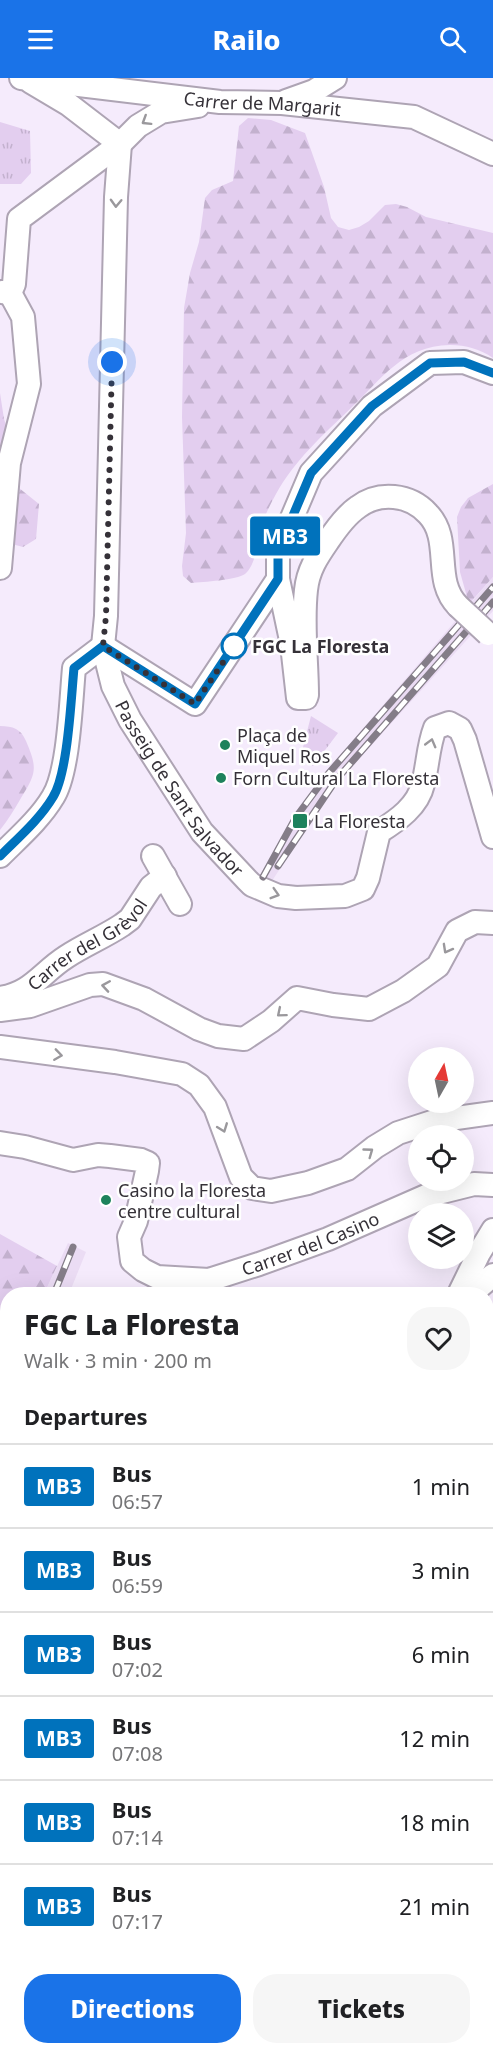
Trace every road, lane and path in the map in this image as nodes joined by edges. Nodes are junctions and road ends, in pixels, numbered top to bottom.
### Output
1 (23, 78) edge
2 (335, 78) edge
3 (220, 102) junction
4 (282, 103) junction
5 (120, 144) junction
6 (493, 154) edge
7 (493, 373) edge
8 (0, 568) edge
9 (278, 579) junction
10 (490, 637) edge
11 (103, 646) junction
12 (493, 837) edge
13 (0, 856) edge
14 (153, 856) dead end
15 (165, 876) junction
16 (180, 904) dead end
17 (493, 923) edge
18 (0, 998) edge
19 (0, 1010) edge
20 (0, 1047) edge
21 (493, 1113) edge
22 (0, 1143) edge
23 (492, 1185) edge
24 (493, 1230) edge
25 (493, 1275) edge
26 (465, 1287) edge
27 (473, 1287) edge

1 - 3 street, Carrer de Margarit
1 - 5 street, Carrer de Margarit
2 - 4 street
3 - 4 street, Carrer de Margarit
3 -> 5 street
4 - 6 street, Carrer de Margarit
5 - 8 street
5 -> 11 street
7 - 9 street
9 - 10 street, bridge
9 - 11 street
11 -> 12 street, Passeig de Sant Salvador
11 - 13 street
14 - 15 street
15 - 16 street
15 - 18 street, Carrer del Grèvol
17 -> 19 street
20 -> 21 street
22 - 23 street, Carrer del Casino
24 - 26 street
25 - 27 street

